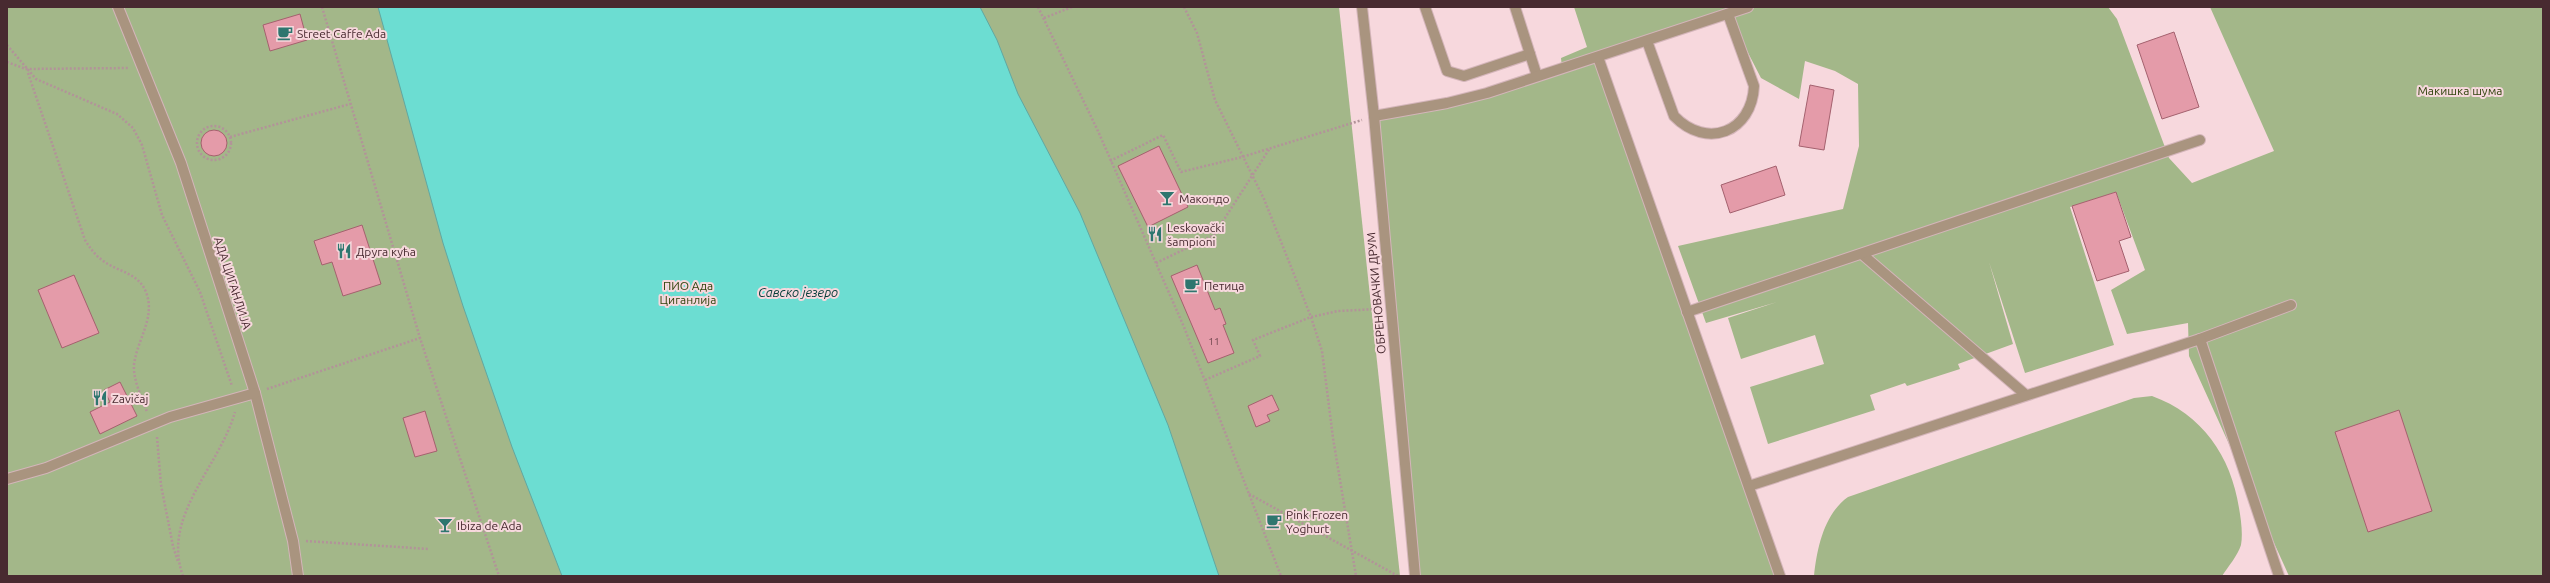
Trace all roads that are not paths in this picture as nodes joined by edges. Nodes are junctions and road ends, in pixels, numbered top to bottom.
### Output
1 (118, 7) edge
2 (1362, 7) edge
3 (1425, 7) edge
4 (1515, 7) edge
5 (1748, 7) edge
6 (1728, 14) junction
7 (1648, 41) junction
8 (1530, 54) junction
9 (1598, 57) junction
10 (1537, 76) junction
11 (1374, 116) junction
12 (2200, 140) dead end
13 (1863, 255) junction
14 (2291, 305) dead end
15 (1687, 312) junction
16 (2200, 339) junction
17 (255, 393) junction
18 (2026, 395) junction
19 (7, 479) edge
20 (1749, 486) junction
21 (298, 576) edge
22 (1415, 576) edge
23 (1780, 576) edge
24 (2279, 576) edge

1 - 17 street, АДА ЦИГАНЛИЈА
2 - 11 street, ОБРЕНОВАЧКИ ДРУМ
3 - 8 street
4 - 8 street
5 - 6 street
6 - 7 street
6 - 7 street
7 - 9 street
8 - 10 street
9 - 10 street
9 - 15 street
10 - 11 street
11 - 22 street, ОБРЕНОВАЧКИ ДРУМ
12 - 13 street
13 - 15 street
13 - 18 street
14 - 16 street
15 - 20 street
16 - 18 street
16 - 24 street
17 - 19 street
17 - 21 street, АДА ЦИГАНЛИЈА
18 - 20 street
20 - 23 street

